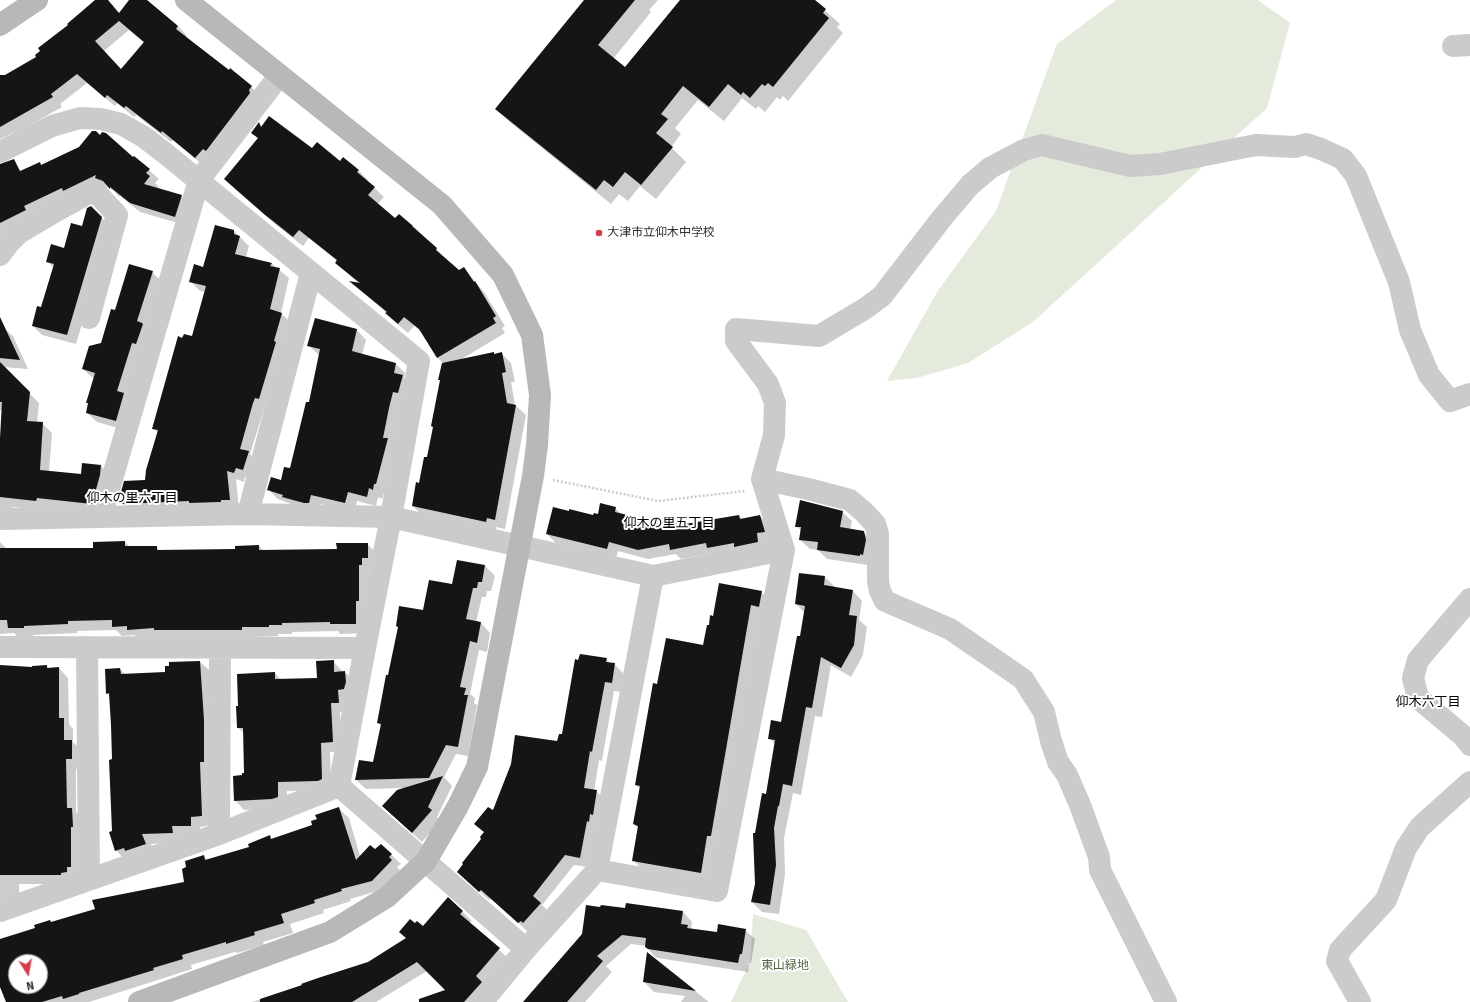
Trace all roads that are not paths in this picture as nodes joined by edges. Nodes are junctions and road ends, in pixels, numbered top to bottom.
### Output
1 (37, 0) edge
2 (186, 0) edge
3 (0, 25) edge
4 (279, 76) junction
5 (0, 152) edge
6 (199, 180) junction
7 (0, 255) edge
8 (311, 273) junction
9 (89, 318) dead end
10 (1470, 394) edge
11 (763, 484) junction
12 (248, 514) junction
13 (101, 517) junction
14 (391, 517) junction
15 (0, 519) edge
16 (519, 546) junction
17 (784, 550) junction
18 (653, 576) junction
19 (1470, 599) edge
20 (0, 647) edge
21 (87, 647) junction
22 (220, 648) junction
23 (364, 648) junction
24 (1470, 744) edge
25 (1470, 782) edge
26 (339, 786) junction
27 (219, 834) junction
28 (426, 861) junction
29 (597, 870) junction
30 (89, 879) junction
31 (0, 911) edge
32 (526, 950) junction
33 (139, 1002) edge
34 (482, 1002) edge
35 (1166, 1002) edge
36 (1360, 1002) edge

1 - 3 street
2 - 4 street
4 - 6 street
4 - 16 street
5 - 6 street
6 - 8 street
6 - 13 street
7 - 9 street
8 - 12 street
8 - 14 street
10 - 11 street
11 - 17 street
11 - 35 street
12 - 13 street
12 - 14 street
13 - 15 street
14 - 16 street
14 - 23 street
16 - 18 street
16 - 28 street
17 - 18 street
17 - 29 street
18 - 29 street
19 - 24 street
20 - 21 street
21 - 22 street
21 - 30 street
22 - 23 street
22 - 27 street
23 - 26 street
25 - 36 street
26 - 27 street
26 - 28 street
27 - 30 street
28 - 32 street
28 - 33 street
29 - 32 street
30 - 31 street
32 - 34 street

